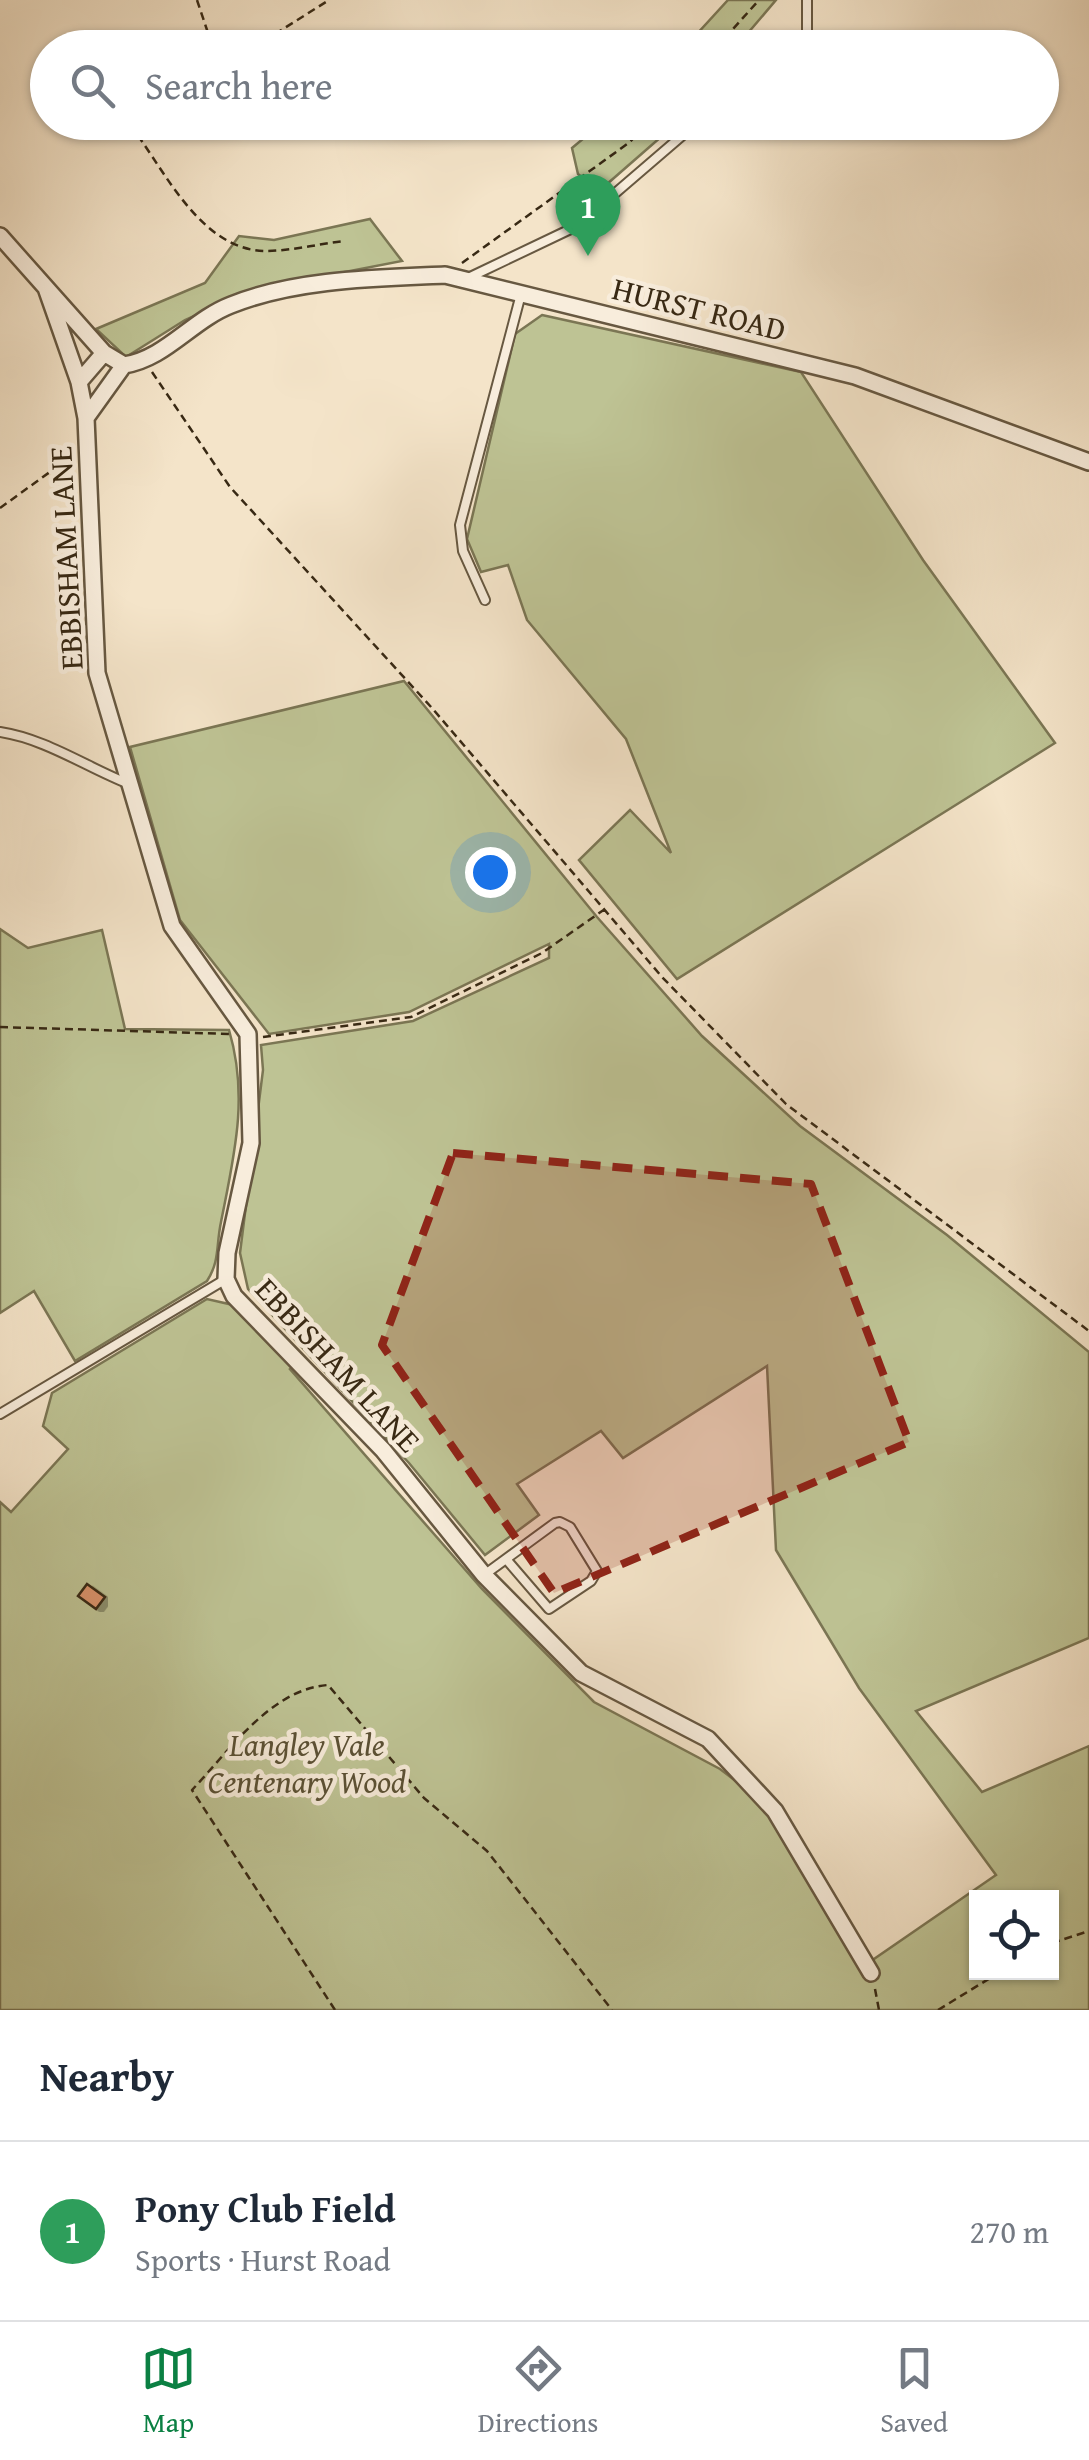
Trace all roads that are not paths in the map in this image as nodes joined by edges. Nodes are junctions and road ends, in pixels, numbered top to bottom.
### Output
1 (807, 0) edge
2 (807, 30) edge
3 (677, 140) edge
4 (0, 236) edge
5 (464, 280) junction
6 (46, 288) junction
7 (521, 294) junction
8 (104, 353) junction
9 (124, 365) junction
10 (79, 382) junction
11 (86, 418) junction
12 (1089, 462) edge
13 (485, 600) dead end
14 (0, 732) edge
15 (129, 784) junction
16 (226, 1279) junction
17 (0, 1414) edge
18 (506, 1558) junction
19 (484, 1575) junction
20 (872, 1972) road end

1 - 2 lane
3 - 5 lane
4 - 6 street, EBBISHAM LANE
5 - 7 street, HURST ROAD
5 - 9 street, HURST ROAD
6 - 8 street, EBBISHAM LANE
6 - 10 street, EBBISHAM LANE
7 - 12 street, HURST ROAD
7 - 13 lane
8 - 9 street, EBBISHAM LANE
8 - 10 street
9 - 11 street, EBBISHAM LANE
10 - 11 street, EBBISHAM LANE
11 - 15 street, EBBISHAM LANE
14 - 15 lane
15 - 16 street, EBBISHAM LANE
16 - 17 lane
16 - 19 street, EBBISHAM LANE
18 - 18 lane
18 - 19 lane
19 - 20 street, EBBISHAM LANE

